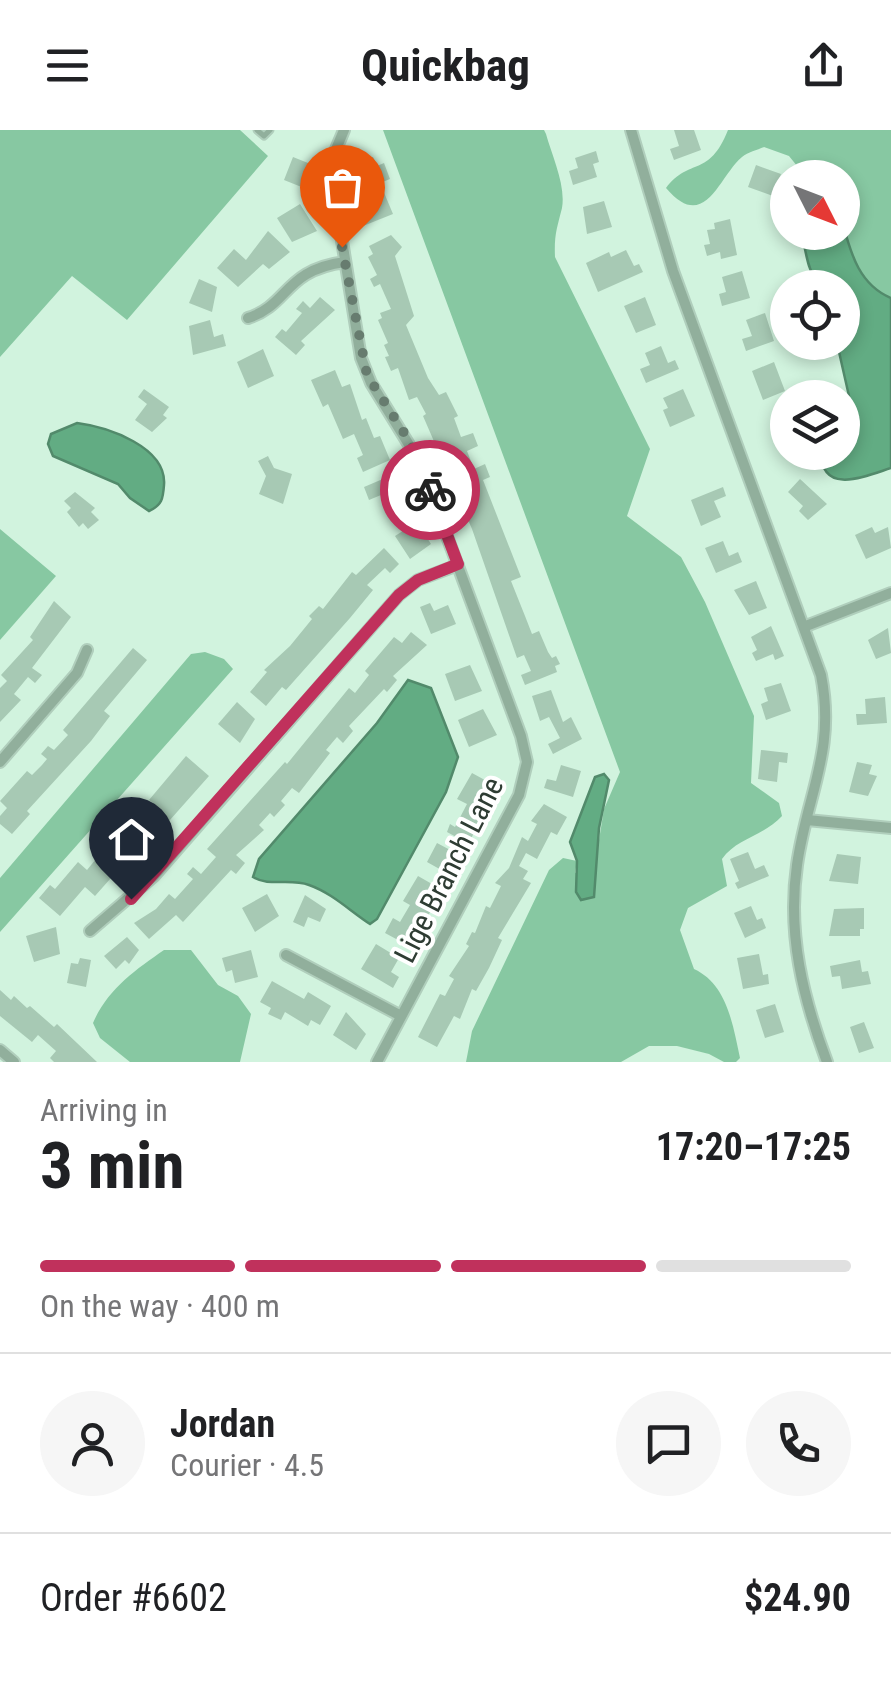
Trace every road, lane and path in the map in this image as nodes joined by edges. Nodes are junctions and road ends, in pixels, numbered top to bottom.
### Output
1 (257, 130) edge
2 (270, 130) edge
3 (344, 130) edge
4 (631, 130) edge
5 (345, 262) junction
6 (248, 318) dead end
7 (458, 564) junction
8 (891, 594) edge
9 (806, 626) junction
10 (87, 650) dead end
11 (0, 762) edge
12 (807, 820) junction
13 (891, 828) edge
14 (90, 931) dead end
15 (286, 955) dead end
16 (402, 1016) junction
17 (0, 1050) edge
18 (14, 1062) edge
19 (377, 1062) edge
20 (826, 1062) edge

1 - 2 lane
3 - 5 street, Lige Branch Lane
4 - 9 street
5 - 6 street
5 - 7 street, Lige Branch Lane
7 - 14 street
7 - 16 street, Lige Branch Lane
8 - 9 street
9 - 12 street
10 - 11 street
12 - 13 street
12 - 20 street
15 - 16 street
16 - 19 street, Lige Branch Lane
17 - 18 street

